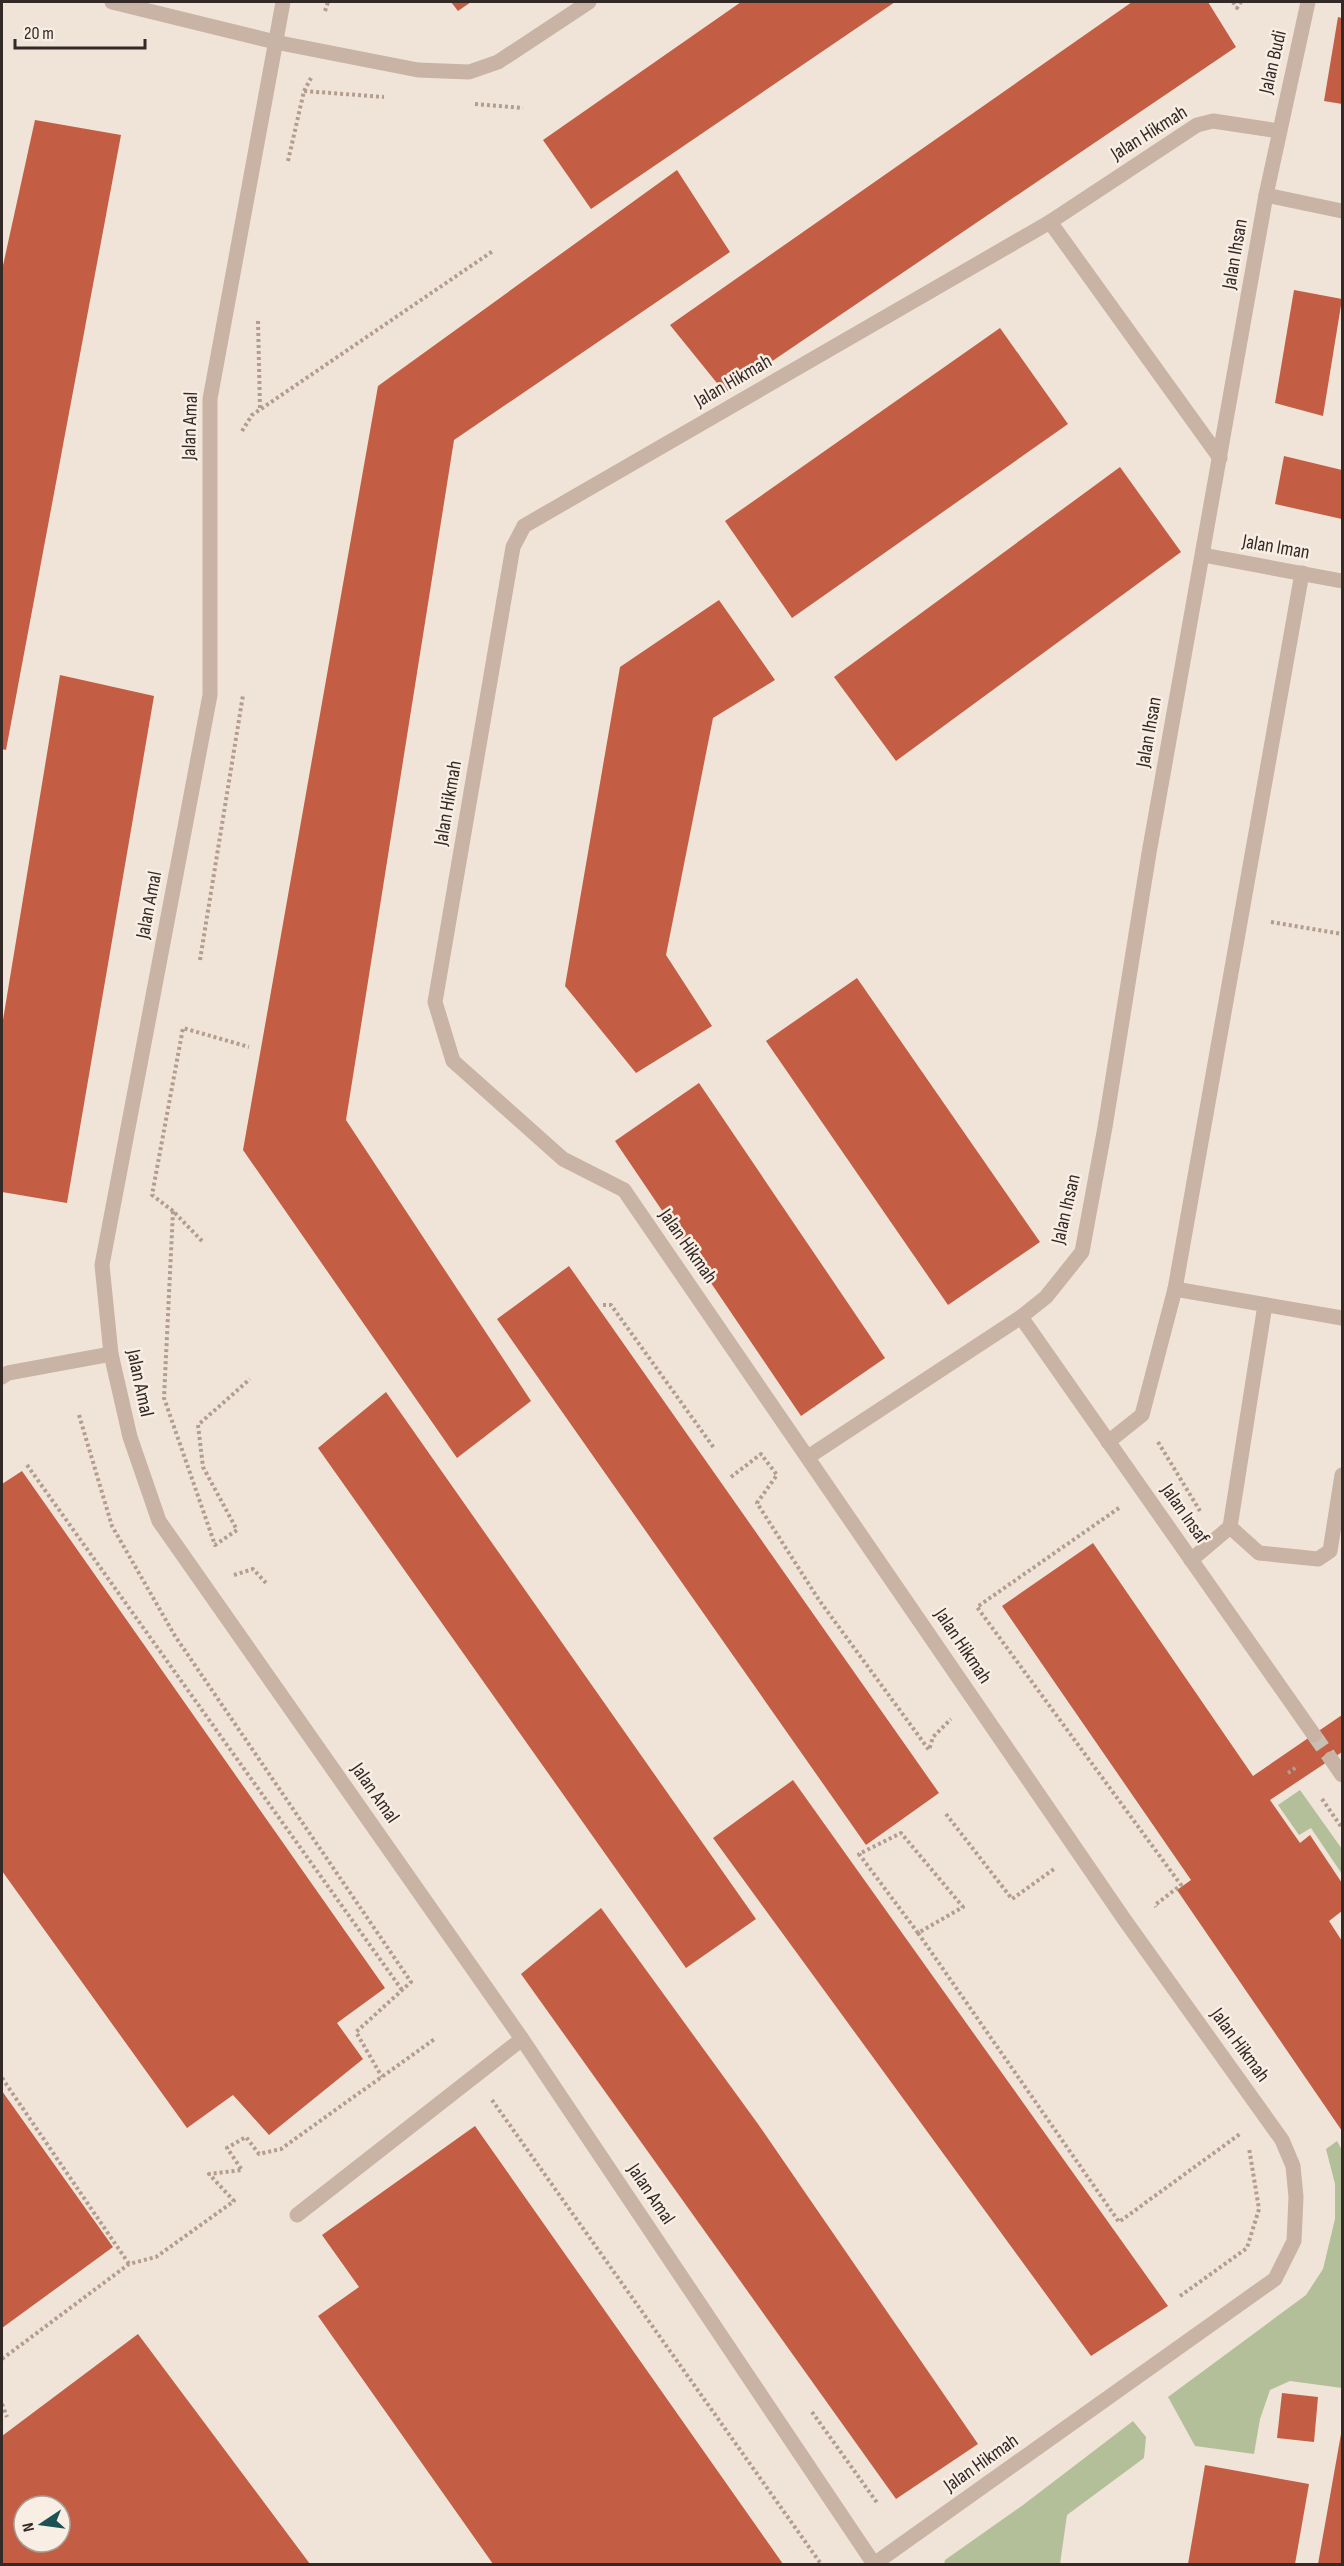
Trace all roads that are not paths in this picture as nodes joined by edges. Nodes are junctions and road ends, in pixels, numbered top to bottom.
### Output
1 (112, 2) edge
2 (283, 2) edge
3 (589, 2) edge
4 (1308, 2) edge
5 (275, 42) junction
6 (1279, 131) junction
7 (1266, 195) junction
8 (1342, 211) edge
9 (1050, 222) junction
10 (1220, 458) junction
11 (1203, 555) junction
12 (1302, 573) junction
13 (1342, 581) edge
14 (1175, 1289) junction
15 (1265, 1305) junction
16 (1021, 1317) junction
17 (1342, 1318) edge
18 (111, 1354) junction
19 (2, 1377) edge
20 (1108, 1442) junction
21 (808, 1457) junction
22 (1342, 1475) edge
23 (1230, 1527) junction
24 (1191, 1560) junction
25 (1314, 1735) tunnel mouth
26 (1331, 1759) tunnel mouth
27 (1342, 1775) edge
28 (522, 2039) junction
29 (297, 2215) dead end
30 (874, 2565) edge

1 - 5 street
2 - 5 street, Jalan Amal
3 - 5 street
4 - 6 street, Jalan Budi
5 - 18 street, Jalan Amal
6 - 7 street, Jalan Ihsan
6 - 9 street, Jalan Hikmah
7 - 8 street
7 - 10 street, Jalan Ihsan
9 - 10 street
9 - 21 street, Jalan Hikmah
10 - 11 street, Jalan Ihsan
11 - 12 street, Jalan Iman
11 - 16 street, Jalan Ihsan
12 - 13 street, Jalan Iman
12 - 14 street
14 - 15 street
14 - 20 street
15 - 17 street
15 - 23 street
16 - 20 street, Jalan Insaf
16 - 21 street, Jalan Ihsan
18 - 19 street
18 - 28 street, Jalan Amal
20 - 24 street, Jalan Insaf
21 - 30 street, Jalan Hikmah
22 - 23 street
23 - 24 street
24 - 25 street, Jalan Insaf
26 - 27 street
28 - 29 street
28 - 30 street, Jalan Amal

